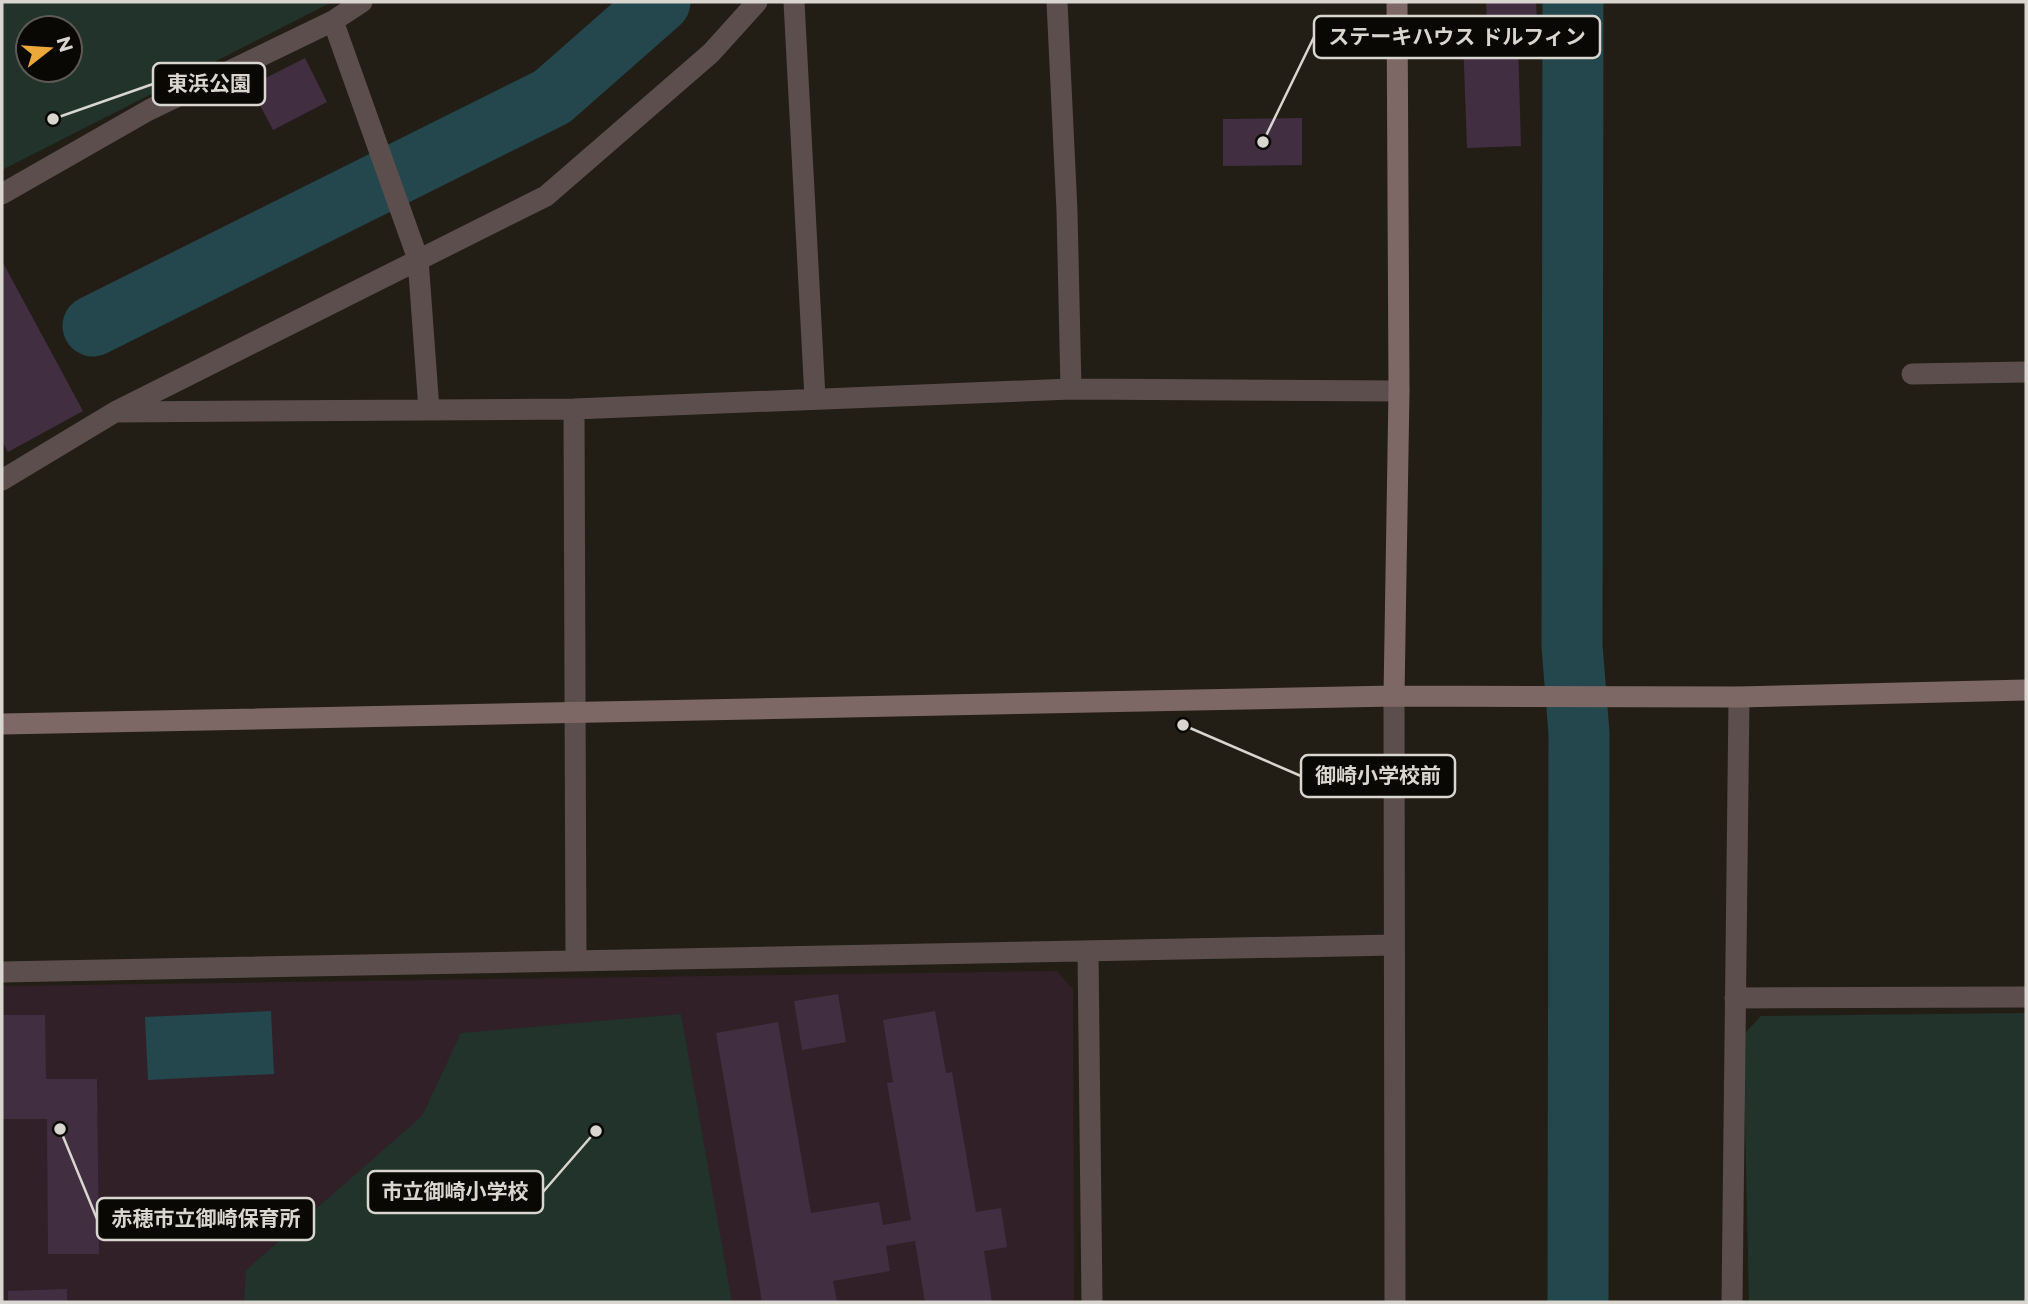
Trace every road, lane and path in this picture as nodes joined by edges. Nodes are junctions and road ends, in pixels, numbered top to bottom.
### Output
1 (362, 2) edge
2 (757, 2) edge
3 (794, 2) edge
4 (1057, 2) edge
5 (1397, 2) edge
6 (333, 21) junction
7 (2, 194) edge
8 (418, 259) junction
9 (2026, 372) edge
10 (1912, 374) dead end
11 (1071, 389) junction
12 (1399, 391) junction
13 (815, 398) junction
14 (574, 409) junction
15 (429, 410) junction
16 (116, 412) junction
17 (2, 480) edge
18 (2026, 690) edge
19 (1394, 696) junction
20 (1739, 696) junction
21 (575, 710) junction
22 (2, 724) edge
23 (1394, 945) junction
24 (1088, 952) junction
25 (576, 961) junction
26 (2, 972) edge
27 (2026, 997) edge
28 (1735, 998) junction
29 (1092, 1302) edge
30 (1395, 1302) edge
31 (1732, 1302) edge

1 - 6 street
2 - 8 street
3 - 13 street
4 - 11 street
5 - 12 street
6 - 7 street
6 - 8 street
8 - 15 street
8 - 16 street
9 - 10 street
11 - 12 street
11 - 13 street
12 - 19 street
13 - 14 street
14 - 15 street
14 - 21 street
15 - 16 street
16 - 17 street
18 - 20 street
19 - 20 street
19 - 21 street
19 - 23 street
20 - 28 street
21 - 22 street
21 - 25 street
23 - 24 street
23 - 30 street
24 - 25 street
24 - 29 street
25 - 26 street
27 - 28 street
28 - 31 street

